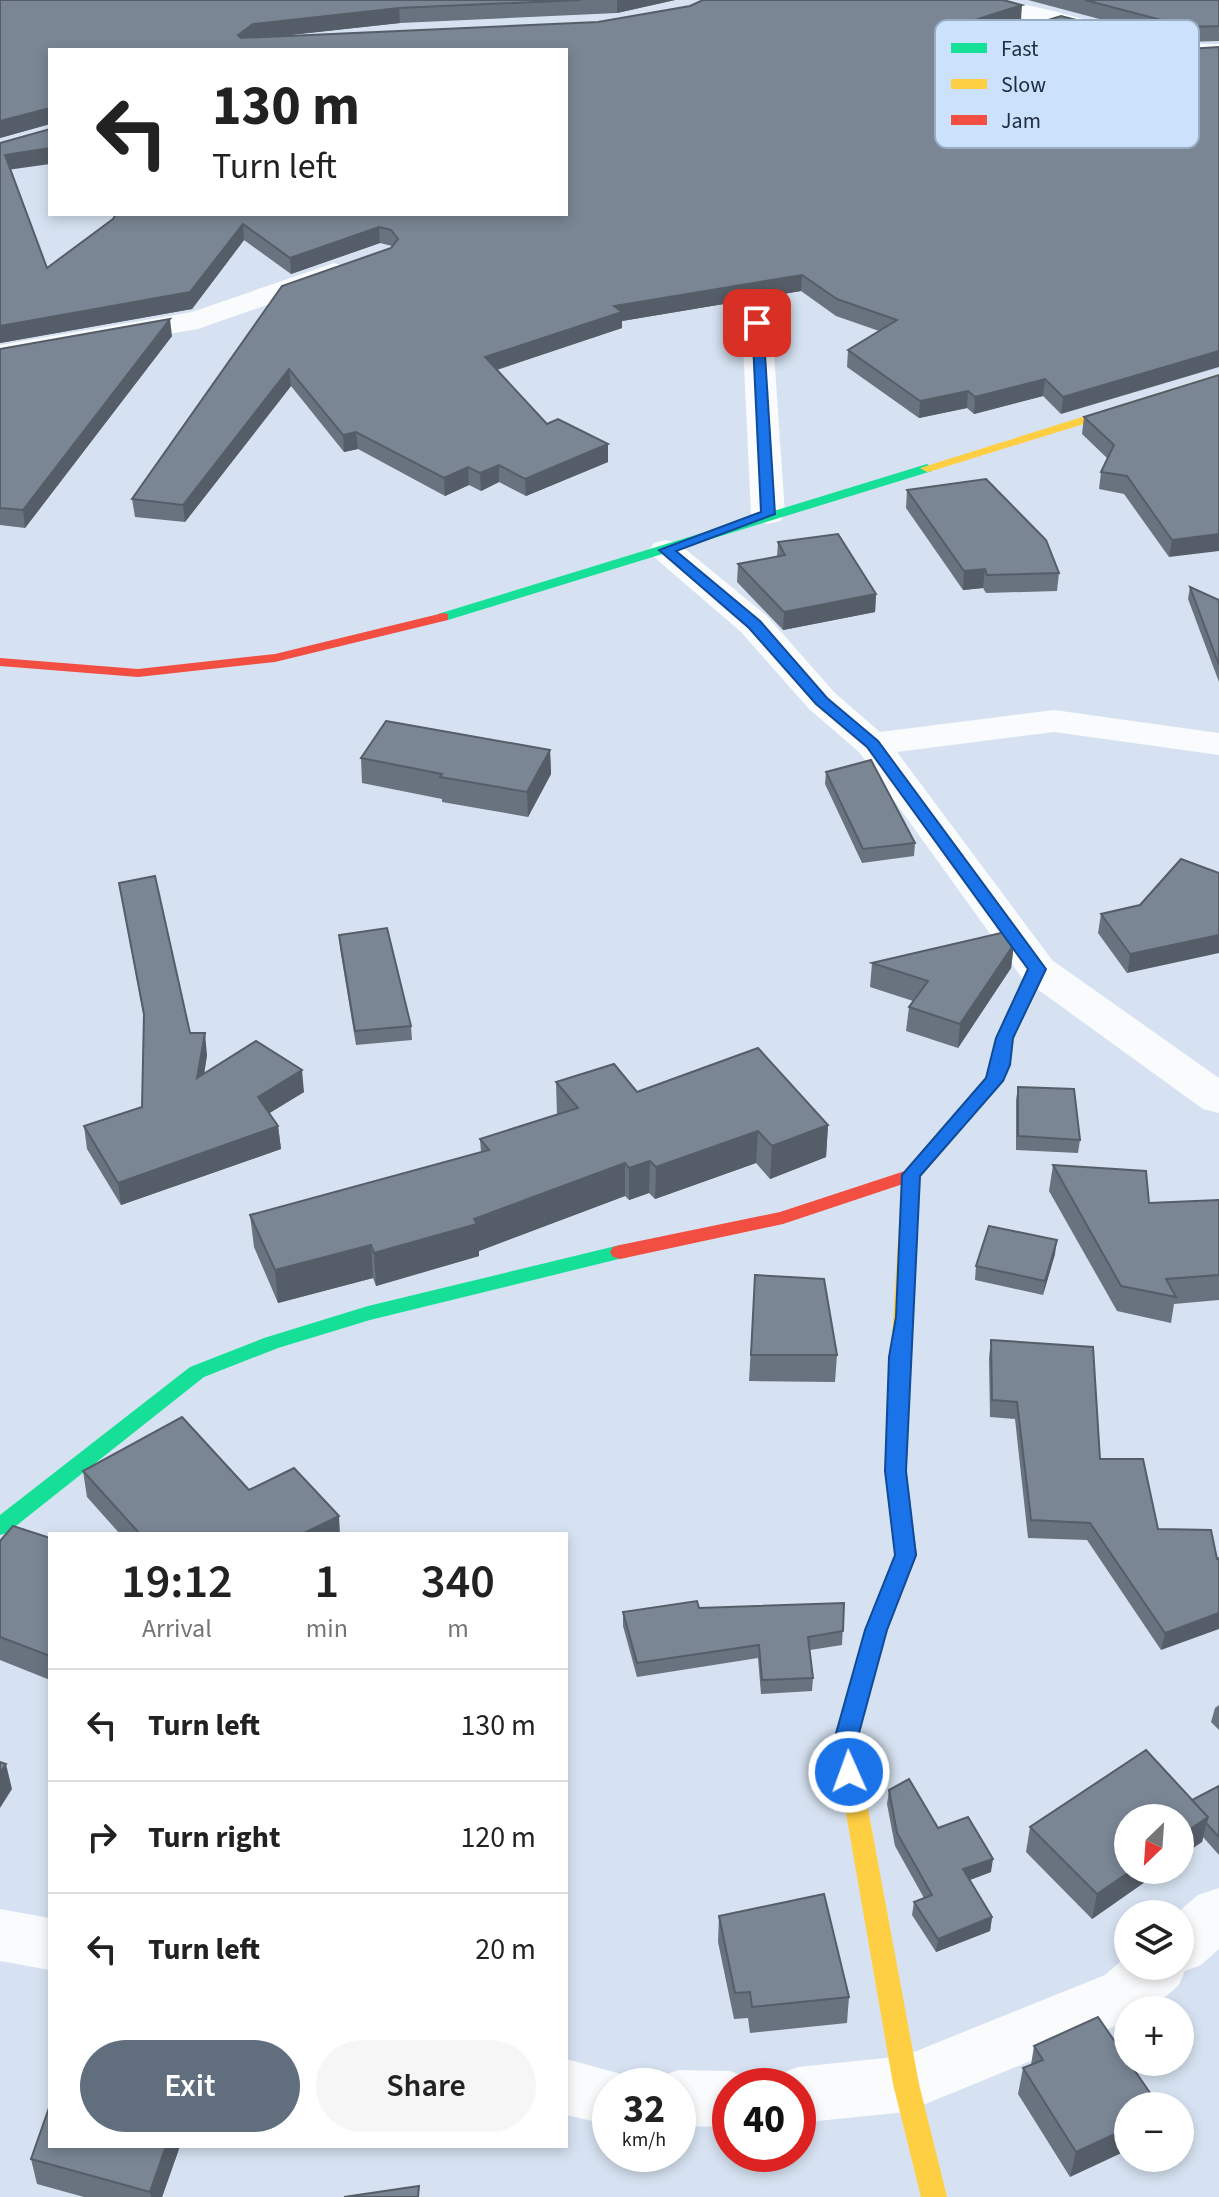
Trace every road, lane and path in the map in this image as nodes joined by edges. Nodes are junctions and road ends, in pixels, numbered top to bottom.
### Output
1 (988, 0) edge
2 (1063, 18) junction
3 (1057, 20) edge
4 (1069, 20) edge
5 (1219, 52) edge
6 (1199, 53) edge
7 (367, 260) edge
8 (757, 323) dead end
9 (0, 354) edge
10 (1219, 378) edge
11 (768, 514) junction
12 (666, 550) junction
13 (0, 662) edge
14 (872, 744) junction
15 (1219, 744) edge
16 (1037, 969) junction
17 (1219, 1099) edge
18 (911, 1175) junction
19 (0, 1527) edge
20 (1219, 1913) edge
21 (0, 1935) edge
22 (1194, 1935) edge
23 (48, 1944) edge
24 (1142, 1980) edge
25 (906, 2084) junction
26 (568, 2087) edge
27 (592, 2093) edge
28 (816, 2093) edge
29 (934, 2197) edge

1 - 2 street
2 - 3 street
2 - 4 street
5 - 6 street
7 - 9 street
8 - 11 street
10 - 11 street
11 - 12 street
12 - 13 street
12 - 14 street
14 - 15 street
14 - 16 street
16 - 17 street
16 - 18 street
18 - 19 street
18 - 25 street
20 - 22 street
21 - 23 street
24 - 25 street
25 - 28 street
25 - 29 street
26 - 27 street

